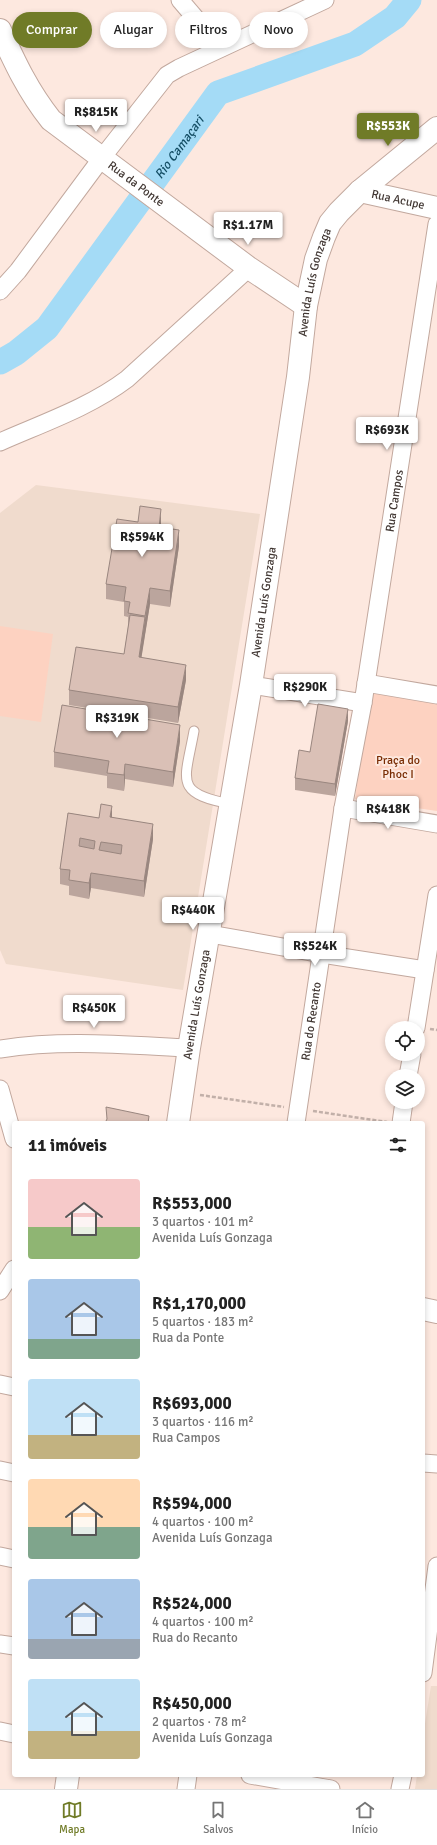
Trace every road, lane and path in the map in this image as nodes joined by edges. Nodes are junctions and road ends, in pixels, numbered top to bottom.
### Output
1 (180, 0) edge
2 (325, 0) edge
3 (190, 12) edge
4 (0, 30) edge
5 (241, 39) edge
6 (221, 48) edge
7 (437, 128) edge
8 (101, 159) junction
9 (360, 191) junction
10 (437, 208) edge
11 (437, 224) edge
12 (249, 268) junction
13 (0, 291) edge
14 (306, 306) junction
15 (0, 442) edge
16 (366, 683) junction
17 (251, 685) junction
18 (437, 695) edge
19 (362, 703) junction
20 (194, 731) dead end
21 (231, 804) junction
22 (343, 808) junction
23 (437, 824) edge
24 (437, 895) edge
25 (210, 934) junction
26 (322, 954) junction
27 (425, 970) junction
28 (417, 1021) edge
29 (189, 1048) junction
30 (0, 1049) edge
31 (0, 1089) edge
32 (403, 1109) edge
33 (178, 1121) edge
34 (296, 1121) edge
35 (401, 1121) edge
36 (12, 1132) edge
37 (12, 1272) edge
38 (0, 1291) edge
39 (425, 1309) edge
40 (437, 1312) edge
41 (0, 1384) edge
42 (12, 1387) edge
43 (425, 1463) edge
44 (437, 1464) edge
45 (0, 1470) edge
46 (12, 1472) edge
47 (0, 1556) edge
48 (12, 1559) edge
49 (437, 1566) edge
50 (0, 1644) edge
51 (12, 1646) edge
52 (425, 1657) edge
53 (425, 1672) edge
54 (437, 1673) edge
55 (0, 1731) edge
56 (12, 1734) edge
57 (68, 1777) edge
58 (188, 1777) edge
59 (263, 1777) edge
60 (402, 1777) edge
61 (295, 1782) edge
62 (66, 1789) edge
63 (186, 1789) edge
64 (331, 1789) edge
65 (400, 1789) edge

1 - 3 street
2 - 5 street
4 - 8 street, Rua da Ponte
6 - 8 street
7 - 9 street, Avenida Luís Gonzaga
8 - 12 street, Rua da Ponte
8 - 13 street
9 - 10 street, Rua Acupe
9 - 14 street, Avenida Luís Gonzaga
11 - 16 street, Rua Campos
12 - 14 street, Rua da Ponte
12 - 15 street
14 - 17 street, Avenida Luís Gonzaga
16 - 18 street
16 - 19 street, Rua do Recanto
17 - 19 street
17 - 21 street, Avenida Luís Gonzaga
19 - 22 street, Rua do Recanto
20 - 21 lane
21 - 25 street, Avenida Luís Gonzaga
22 - 23 street
22 - 26 street, Rua do Recanto
24 - 27 street
25 - 26 street
25 - 29 street, Avenida Luís Gonzaga
26 - 27 street
26 - 34 street, Rua do Recanto
27 - 28 street
29 - 30 street
29 - 33 street, Avenida Luís Gonzaga
31 - 36 street
32 - 35 street
37 - 38 street
39 - 40 street
41 - 42 street
43 - 44 street
45 - 46 street
47 - 48 street
49 - 52 street
50 - 51 street
53 - 54 street
55 - 56 street
57 - 62 street
58 - 63 street
59 - 61 street
60 - 65 street
61 - 64 street

